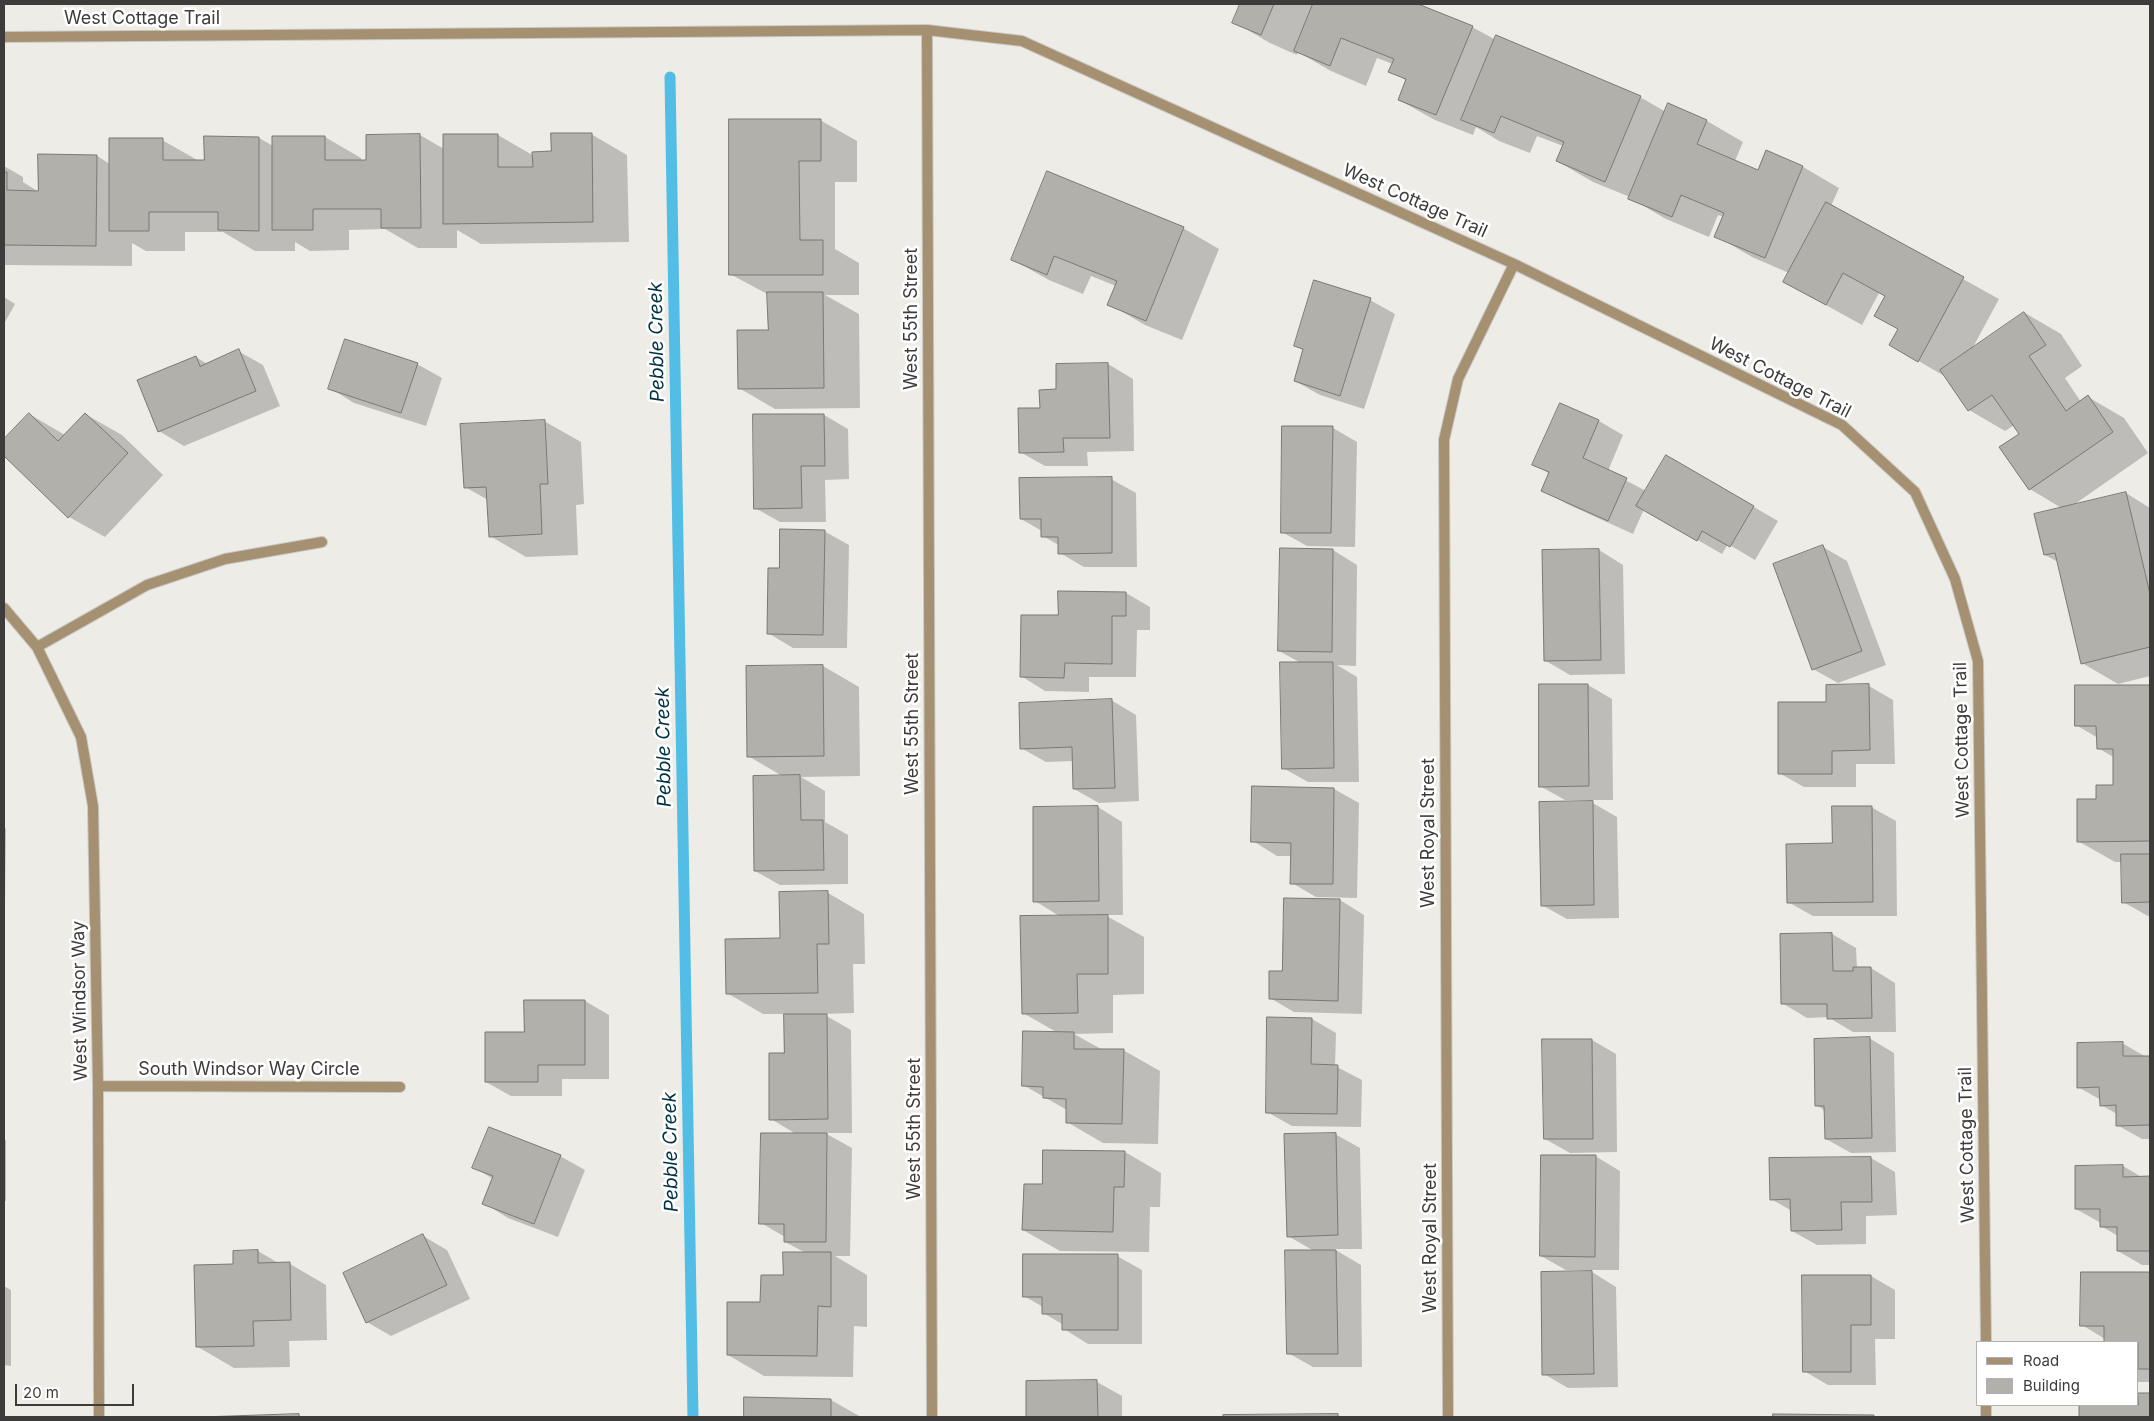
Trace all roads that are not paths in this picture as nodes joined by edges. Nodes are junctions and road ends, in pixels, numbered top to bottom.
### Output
1 (927, 30) junction
2 (4, 36) edge
3 (1514, 264) junction
4 (322, 542) dead end
5 (4, 608) edge
6 (37, 647) junction
7 (98, 1086) junction
8 (400, 1086) dead end
9 (1986, 1341) edge
10 (99, 1417) edge
11 (932, 1417) edge
12 (1448, 1417) edge

1 - 2 street, West Cottage Trail
1 - 3 street, West Cottage Trail
1 - 11 street, West 55th Street
3 - 9 street, West Cottage Trail
3 - 12 street, West Royal Street
4 - 6 street
5 - 6 street, West Windsor Way
6 - 7 street, West Windsor Way
7 - 8 street, South Windsor Way Circle
7 - 10 street, West Windsor Way

